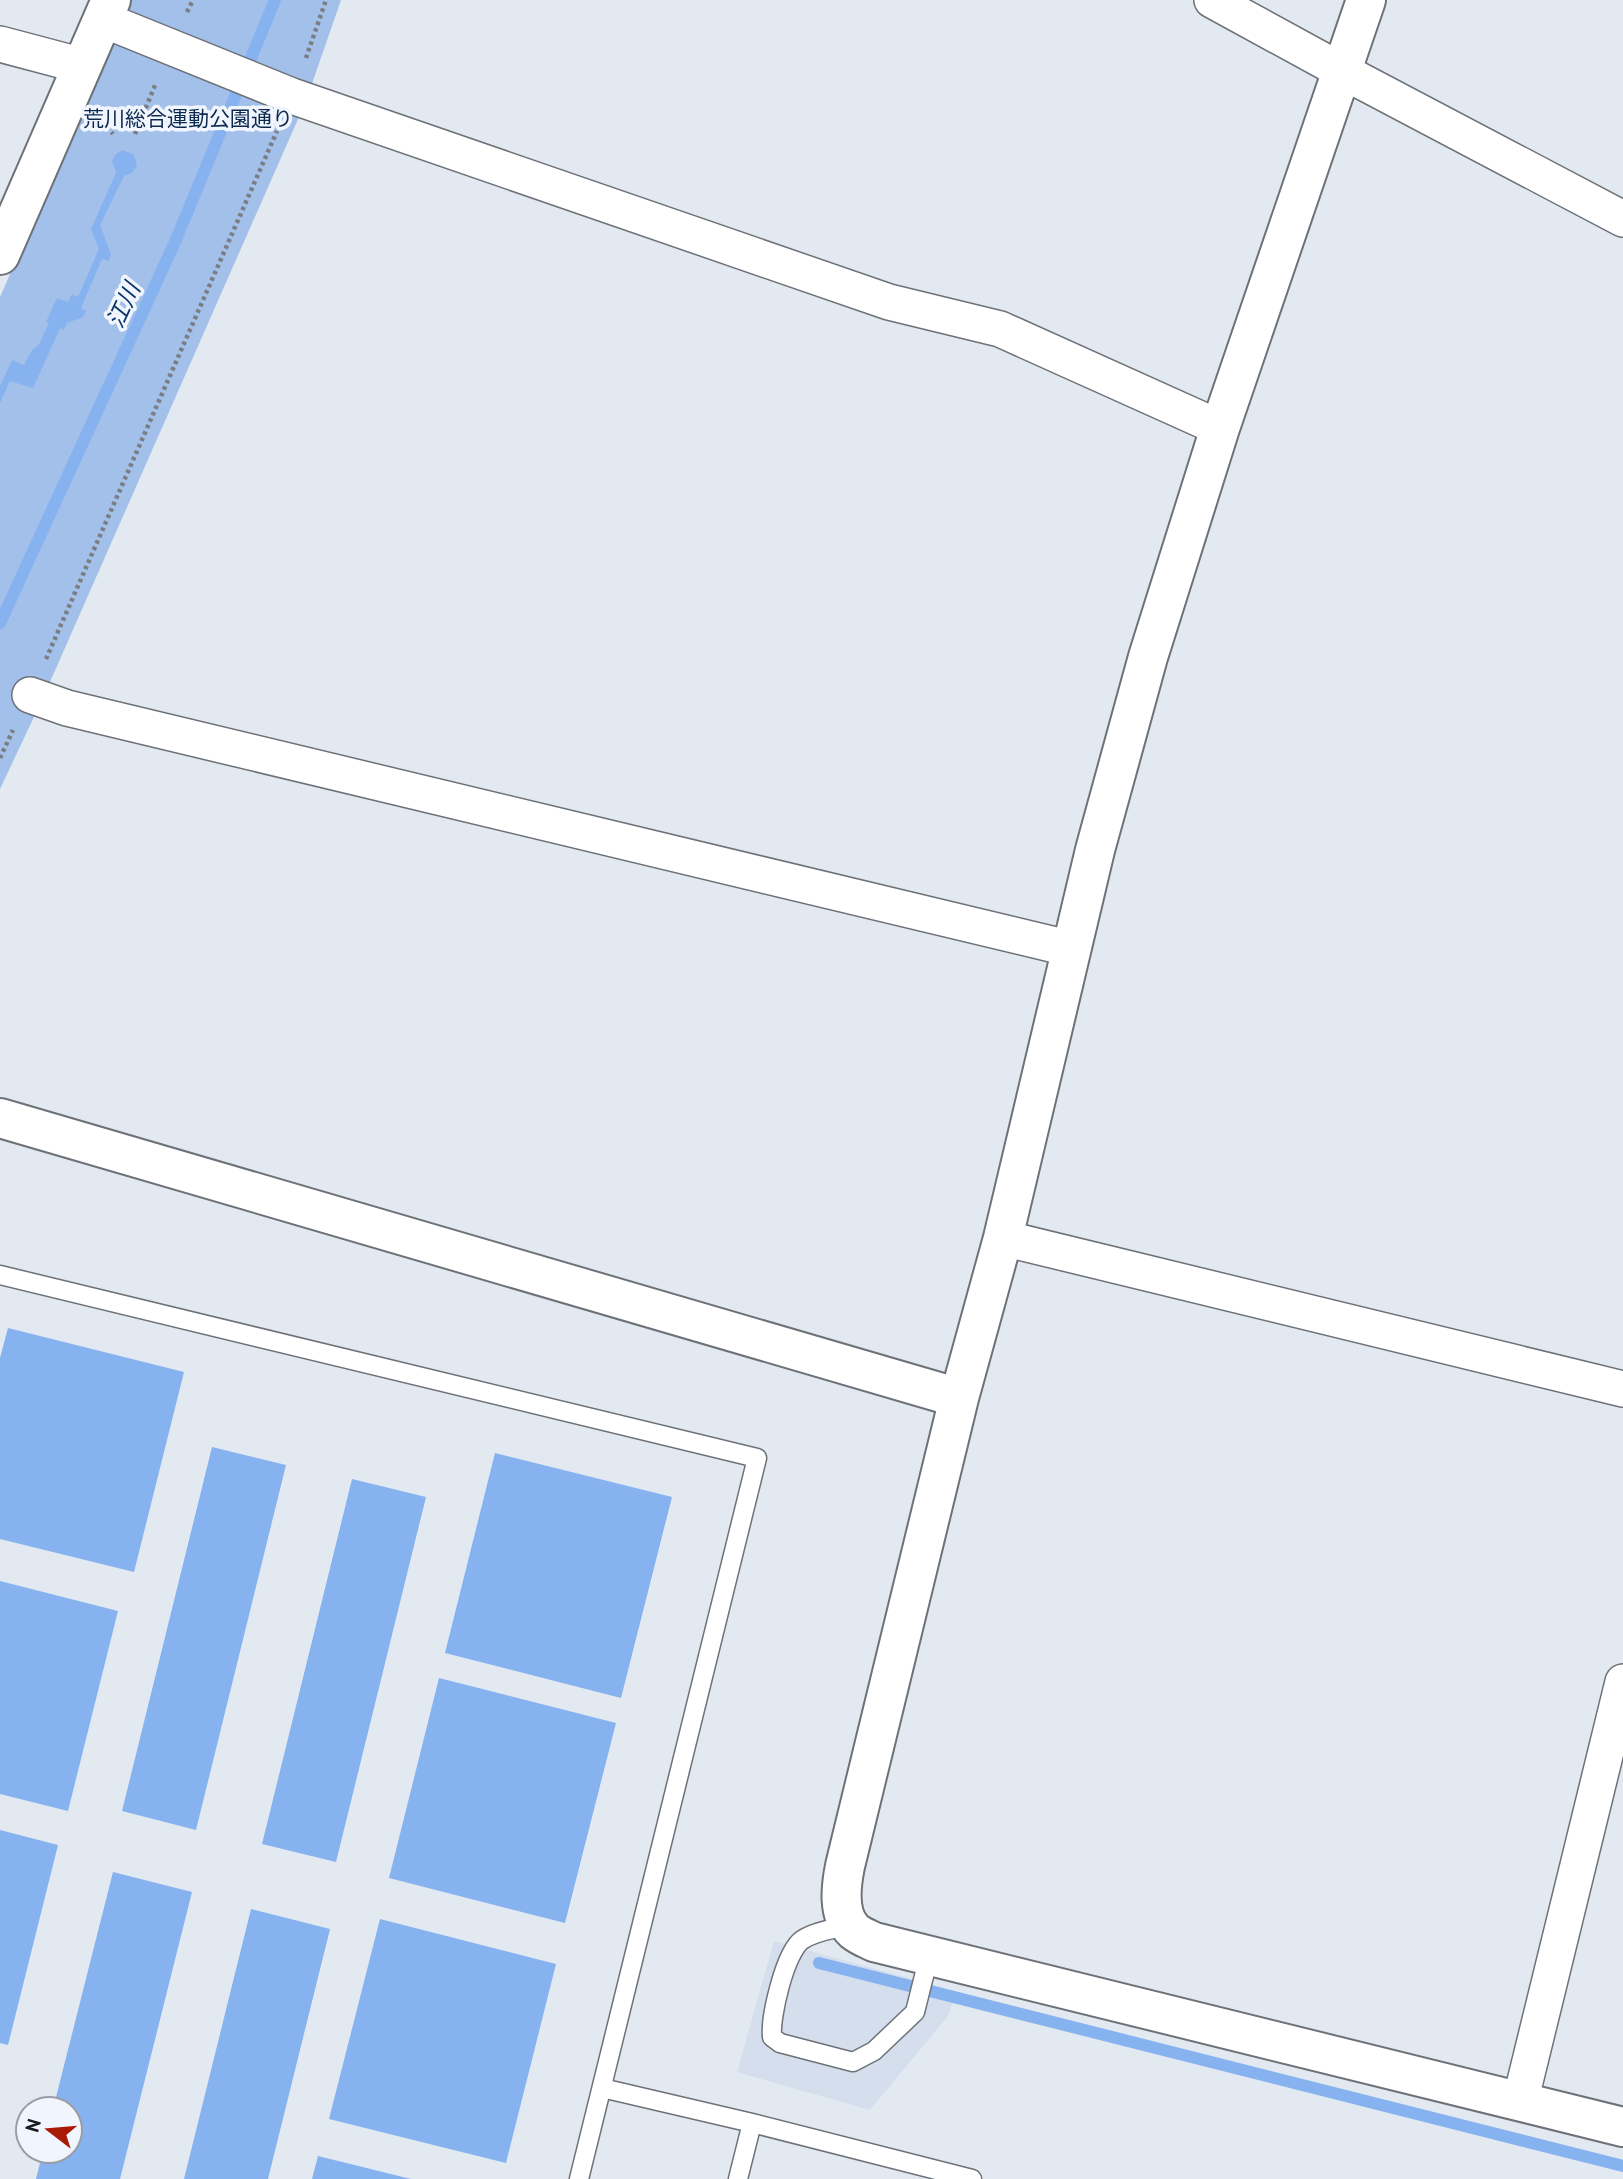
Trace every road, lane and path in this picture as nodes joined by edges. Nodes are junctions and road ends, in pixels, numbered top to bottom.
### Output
1 (326, 0) edge
2 (1212, 0) edge
3 (1366, 0) edge
4 (108, 10) edge
5 (0, 44) edge
6 (83, 66) junction
7 (1342, 71) junction
8 (160, 75) dead end
9 (283, 92) junction
10 (135, 134) dead end
11 (1623, 219) edge
12 (0, 255) edge
13 (1220, 428) junction
14 (30, 695) junction
15 (0, 758) edge
16 (1072, 950) junction
17 (0, 1118) edge
18 (1003, 1238) junction
19 (0, 1275) edge
20 (1623, 1389) edge
21 (959, 1398) junction
22 (1623, 1682) edge
23 (849, 1924) junction
24 (929, 1956) junction
25 (602, 2088) junction
26 (1520, 2102) junction
27 (752, 2123) junction
28 (1623, 2127) edge
29 (579, 2179) edge
30 (738, 2179) edge
31 (972, 2179) edge

1 - 9 path
2 - 7 street
3 - 7 street
4 - 6 street
4 - 9 street
5 - 6 street
6 - 12 street
7 - 11 street
7 - 13 street
8 - 10 path
9 - 13 street
9 - 14 path
13 - 16 street
14 - 15 path
14 - 16 street
16 - 18 street
17 - 21 street
18 - 20 street
18 - 21 street
19 - 25 lane
21 - 23 street
22 - 26 street
23 - 24 street
23 - 24 lane
24 - 26 street
25 - 27 lane
25 - 29 lane
26 - 28 street
27 - 30 lane
27 - 31 lane

